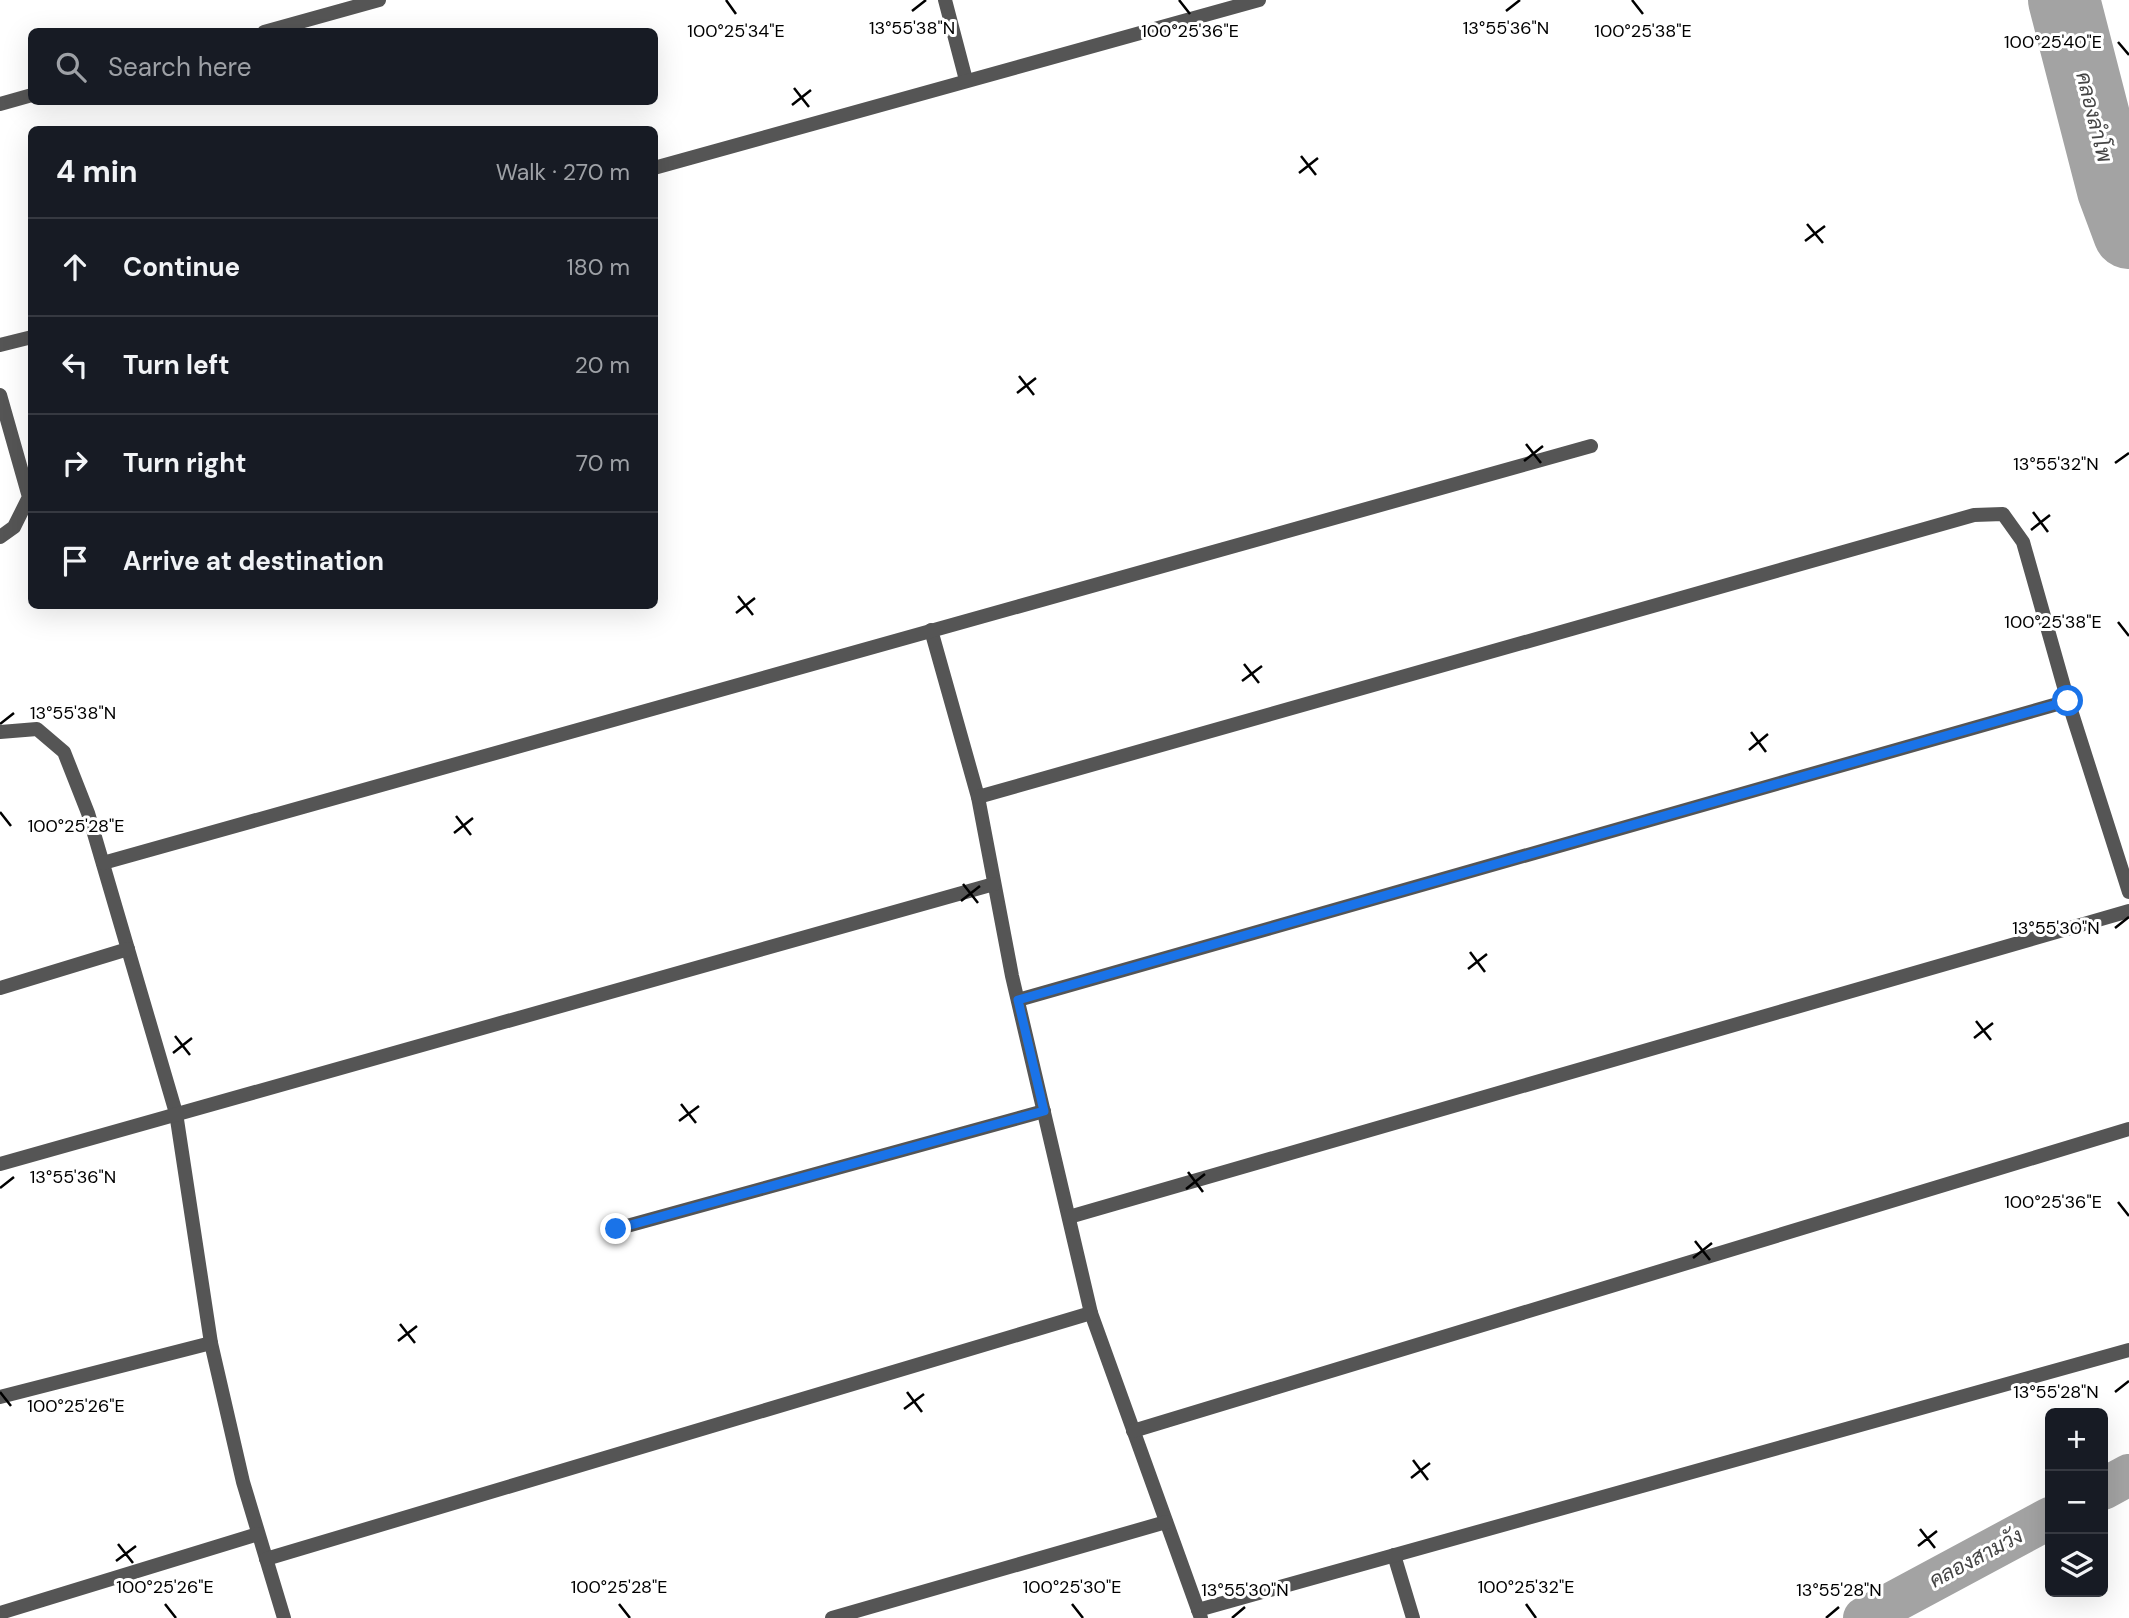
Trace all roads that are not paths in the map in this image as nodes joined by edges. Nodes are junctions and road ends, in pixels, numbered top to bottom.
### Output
1 (379, 0) edge
2 (945, 0) edge
3 (1259, 0) edge
4 (278, 28) edge
5 (966, 80) junction
6 (28, 96) edge
7 (0, 104) edge
8 (658, 167) edge
9 (28, 338) edge
10 (0, 345) edge
11 (0, 395) edge
12 (1591, 446) dead end
13 (28, 493) edge
14 (28, 499) edge
15 (0, 537) edge
16 (931, 630) junction
17 (2068, 701) junction
18 (0, 732) edge
19 (978, 797) junction
20 (103, 863) junction
21 (994, 884) junction
22 (2129, 892) edge
23 (2129, 911) edge
24 (128, 950) junction
25 (0, 988) edge
26 (1018, 1000) junction
27 (1044, 1111) junction
28 (176, 1113) junction
29 (2129, 1129) edge
30 (0, 1164) edge
31 (1069, 1217) junction
32 (616, 1229) dead end
33 (1091, 1313) junction
34 (211, 1343) junction
35 (2129, 1350) edge
36 (0, 1397) edge
37 (1133, 1431) junction
38 (1166, 1522) junction
39 (258, 1534) junction
40 (1394, 1555) junction
41 (266, 1559) junction
42 (0, 1613) edge
43 (1199, 1614) edge
44 (284, 1618) edge
45 (832, 1618) edge
46 (1413, 1618) edge

1 - 4 street
2 - 5 street
3 - 5 street
5 - 8 street
6 - 7 street
9 - 10 street
11 - 13 street
12 - 16 street
14 - 15 street
16 - 19 street
16 - 20 street
17 - 19 street
17 - 22 street
17 - 26 street
18 - 20 street
19 - 21 street
20 - 24 street
21 - 26 street
21 - 28 street
23 - 31 street
24 - 25 street
24 - 28 street
26 - 27 street
27 - 31 street
27 - 32 street
28 - 30 street
28 - 34 street
29 - 37 street
31 - 33 street
33 - 37 street
33 - 41 street
34 - 36 street
34 - 39 street
35 - 40 street
37 - 38 street
38 - 43 street
38 - 45 street
39 - 41 street
39 - 42 street
40 - 43 street
40 - 46 street
41 - 44 street

